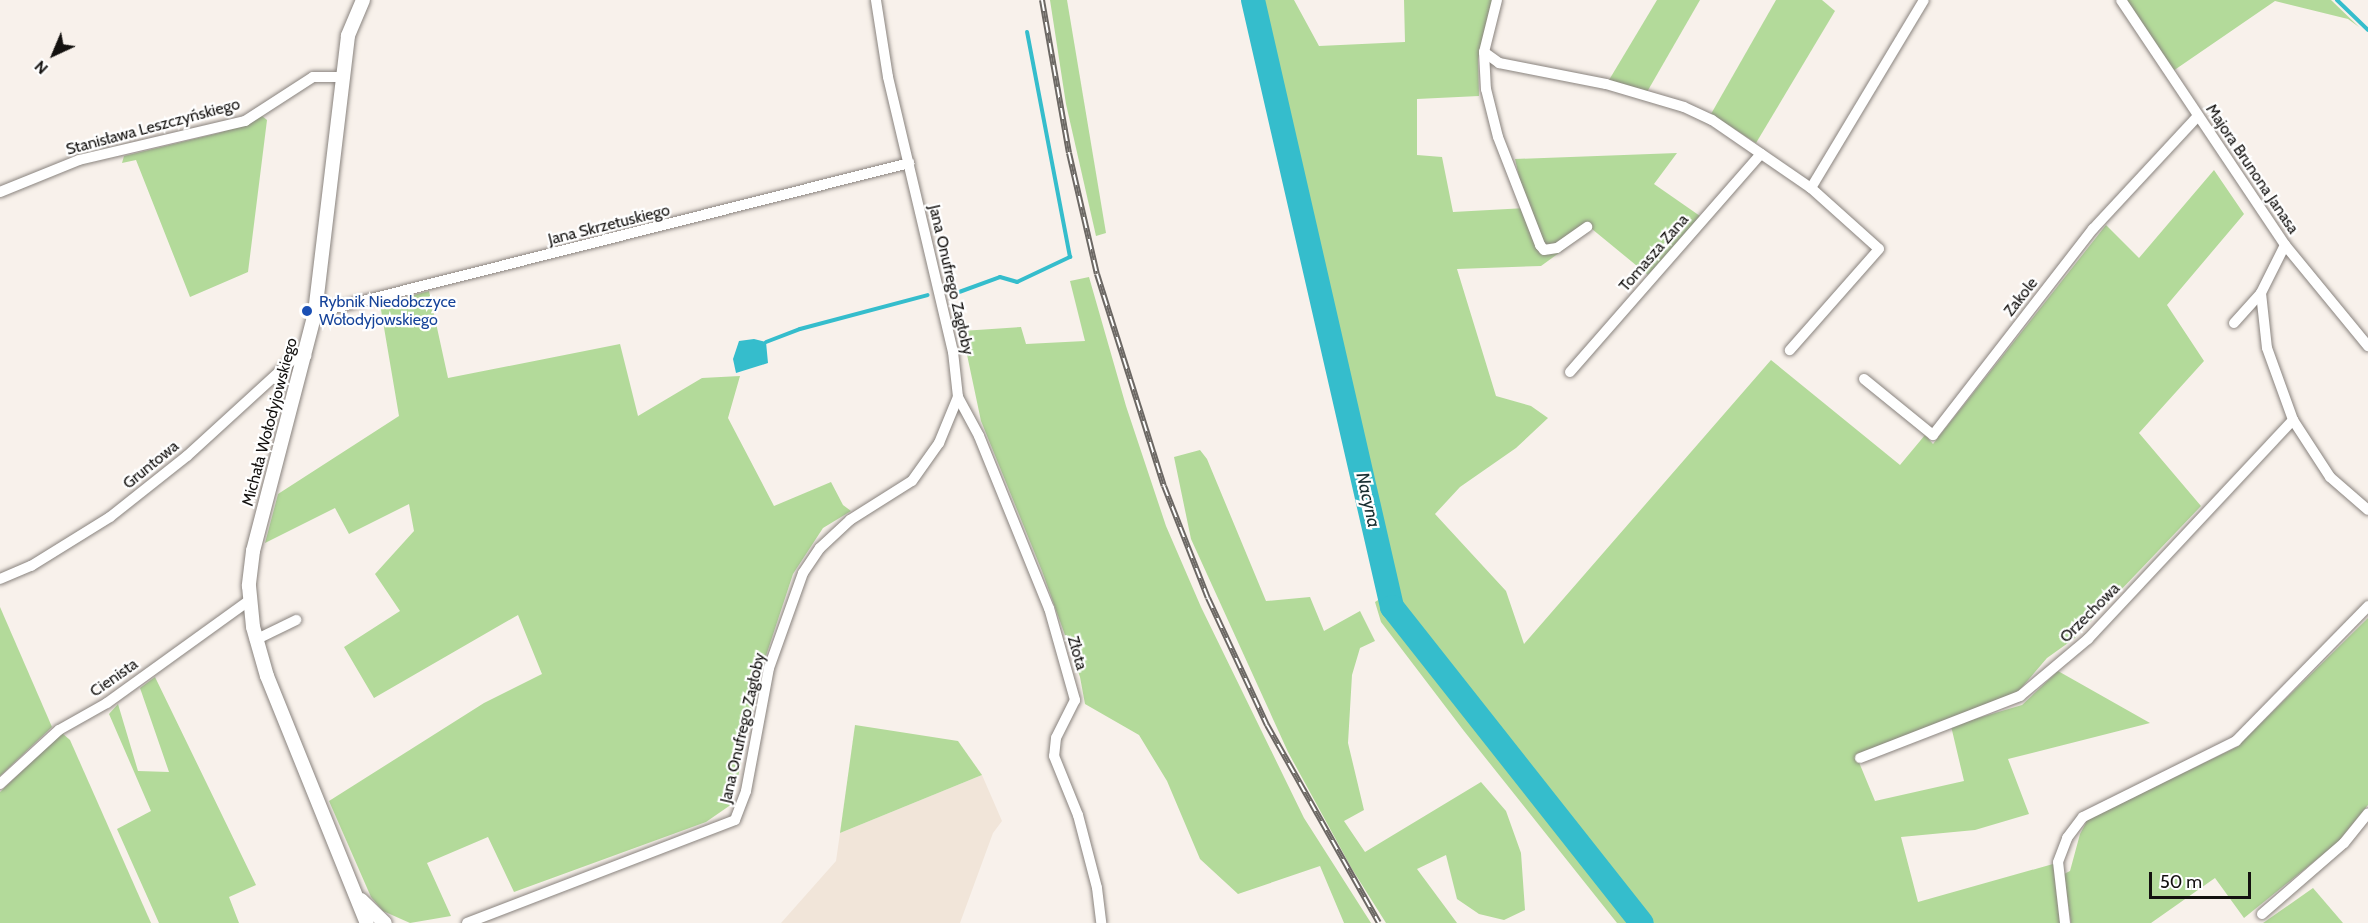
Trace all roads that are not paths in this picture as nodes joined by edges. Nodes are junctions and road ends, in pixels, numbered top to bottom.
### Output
1 (363, 0) edge
2 (876, 0) edge
3 (1497, 0) edge
4 (1924, 0) edge
5 (2121, 0) edge
6 (1484, 52) junction
7 (343, 77) junction
8 (2198, 116) junction
9 (1761, 154) junction
10 (909, 163) junction
11 (1811, 188) junction
12 (0, 192) edge
13 (1587, 227) dead end
14 (2285, 245) junction
15 (2261, 293) junction
16 (315, 313) junction
17 (2234, 323) dead end
18 (2368, 346) edge
19 (1790, 350) dead end
20 (306, 356) junction
21 (1570, 372) dead end
22 (1864, 379) dead end
23 (958, 397) junction
24 (2293, 420) junction
25 (2368, 510) edge
26 (0, 579) edge
27 (250, 600) junction
28 (2368, 606) edge
29 (296, 620) dead end
30 (255, 640) junction
31 (1860, 758) dead end
32 (0, 784) edge
33 (2368, 813) edge
34 (359, 898) junction
35 (2262, 914) dead end
36 (367, 923) edge
37 (385, 923) edge
38 (467, 923) edge
39 (1101, 923) edge
40 (2065, 923) edge

1 - 7 street, Michała Wołodyjowskiego
2 - 10 street, Jana Onufrego Zagłoby
3 - 6 street
4 - 11 street
5 - 8 street, Majora Brunona Janasa
6 - 9 street
6 - 13 street
7 - 12 street, Stanisława Leszczyńskiego
7 - 16 street, Michała Wołodyjowskiego
8 - 14 street, Majora Brunona Janasa
8 - 22 street, Zakole
9 - 11 street
9 - 21 street, Tomasza Zana
10 - 16 street, Jana Skrzetuskiego
10 - 23 street, Jana Onufrego Zagłoby
11 - 19 street
14 - 15 street
14 - 18 street, Majora Brunona Janasa
15 - 17 street
15 - 24 street
16 - 20 street, Michała Wołodyjowskiego
20 - 26 street, Gruntowa
20 - 27 street, Michała Wołodyjowskiego
23 - 38 street, Jana Onufrego Zagłoby
23 - 39 street, Złota
24 - 25 street
24 - 31 street, Orzechowa
27 - 30 street, Michała Wołodyjowskiego
27 - 32 street, Cienista
28 - 40 street
29 - 30 street
30 - 34 street, Michała Wołodyjowskiego
33 - 35 street
34 - 36 street, Michała Wołodyjowskiego
34 - 37 street, Michała Wołodyjowskiego

